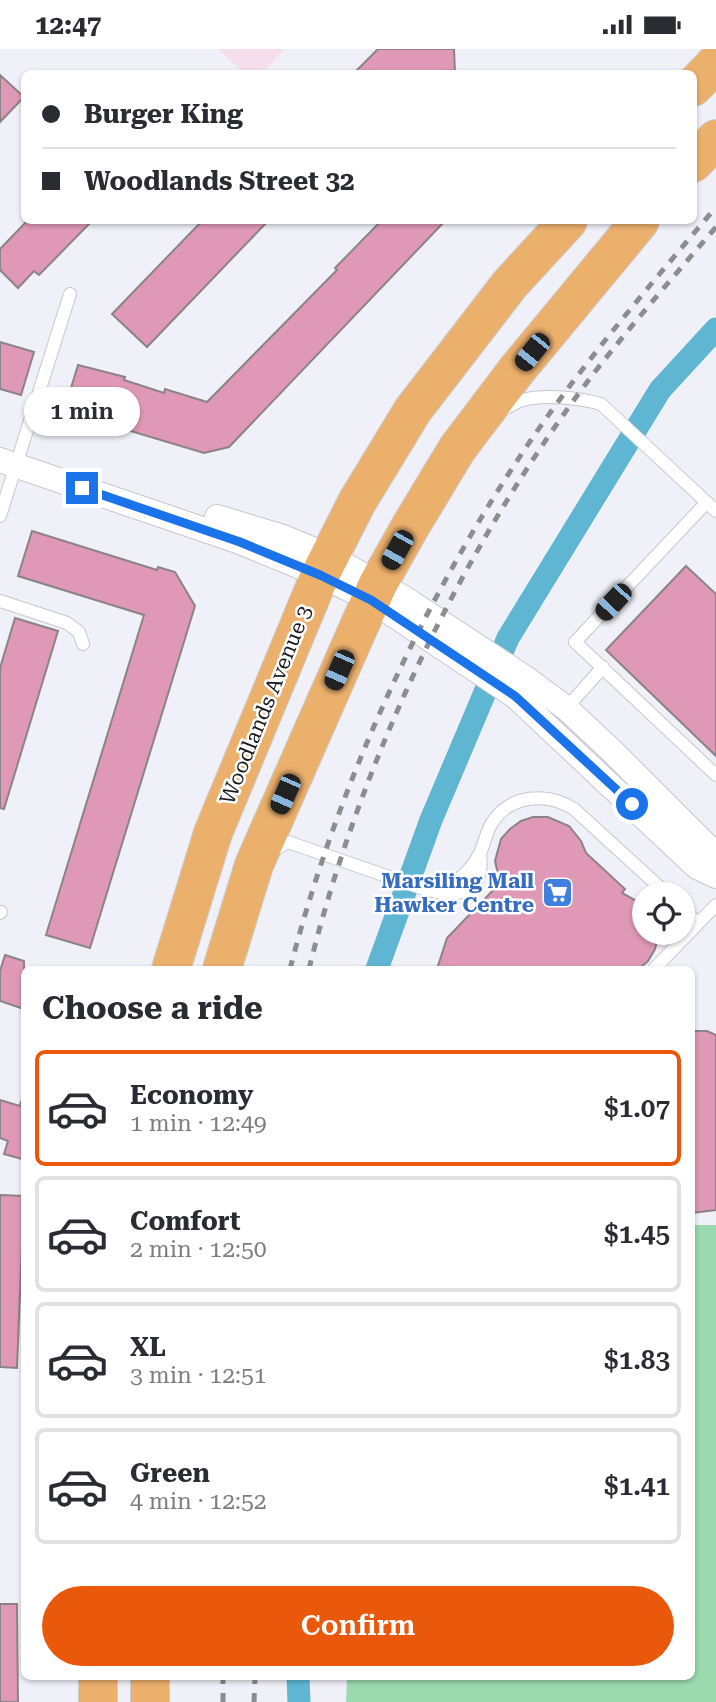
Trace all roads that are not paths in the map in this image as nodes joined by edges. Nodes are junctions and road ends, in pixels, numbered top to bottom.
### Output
1 (716, 63) edge
2 (697, 83) edge
3 (716, 139) edge
4 (697, 159) edge
5 (565, 224) edge
6 (638, 224) edge
7 (70, 293) dead end
8 (478, 421) junction
9 (9, 456) edge
10 (712, 507) edge
11 (0, 516) edge
12 (324, 566) junction
13 (385, 594) junction
14 (0, 601) edge
15 (83, 644) dead end
16 (471, 655) junction
17 (603, 667) junction
18 (558, 718) junction
19 (716, 775) edge
20 (716, 855) edge
21 (254, 865) junction
22 (716, 876) edge
23 (654, 882) edge
24 (716, 905) edge
25 (695, 920) edge
26 (698, 923) junction
27 (171, 966) edge
28 (223, 966) edge
29 (653, 966) edge
30 (98, 1680) edge
31 (150, 1680) edge
32 (98, 1702) edge
33 (150, 1702) edge

1 - 2 main road
3 - 4 main road
5 - 12 main road, Woodlands Avenue 3
6 - 8 main road
7 - 9 lane
8 - 10 lane
8 - 13 main road
9 - 11 lane
9 - 12 street
10 - 17 lane
12 - 13 street
12 - 27 main road, Woodlands Avenue 3
13 - 16 street
13 - 16 street
13 - 21 main road
14 - 15 lane
16 - 18 street
17 - 18 lane
17 - 19 lane
18 - 20 street
18 - 22 street
21 - 23 lane
21 - 28 main road
24 - 26 lane
25 - 26 lane
26 - 29 lane
30 - 32 main road
31 - 33 main road

